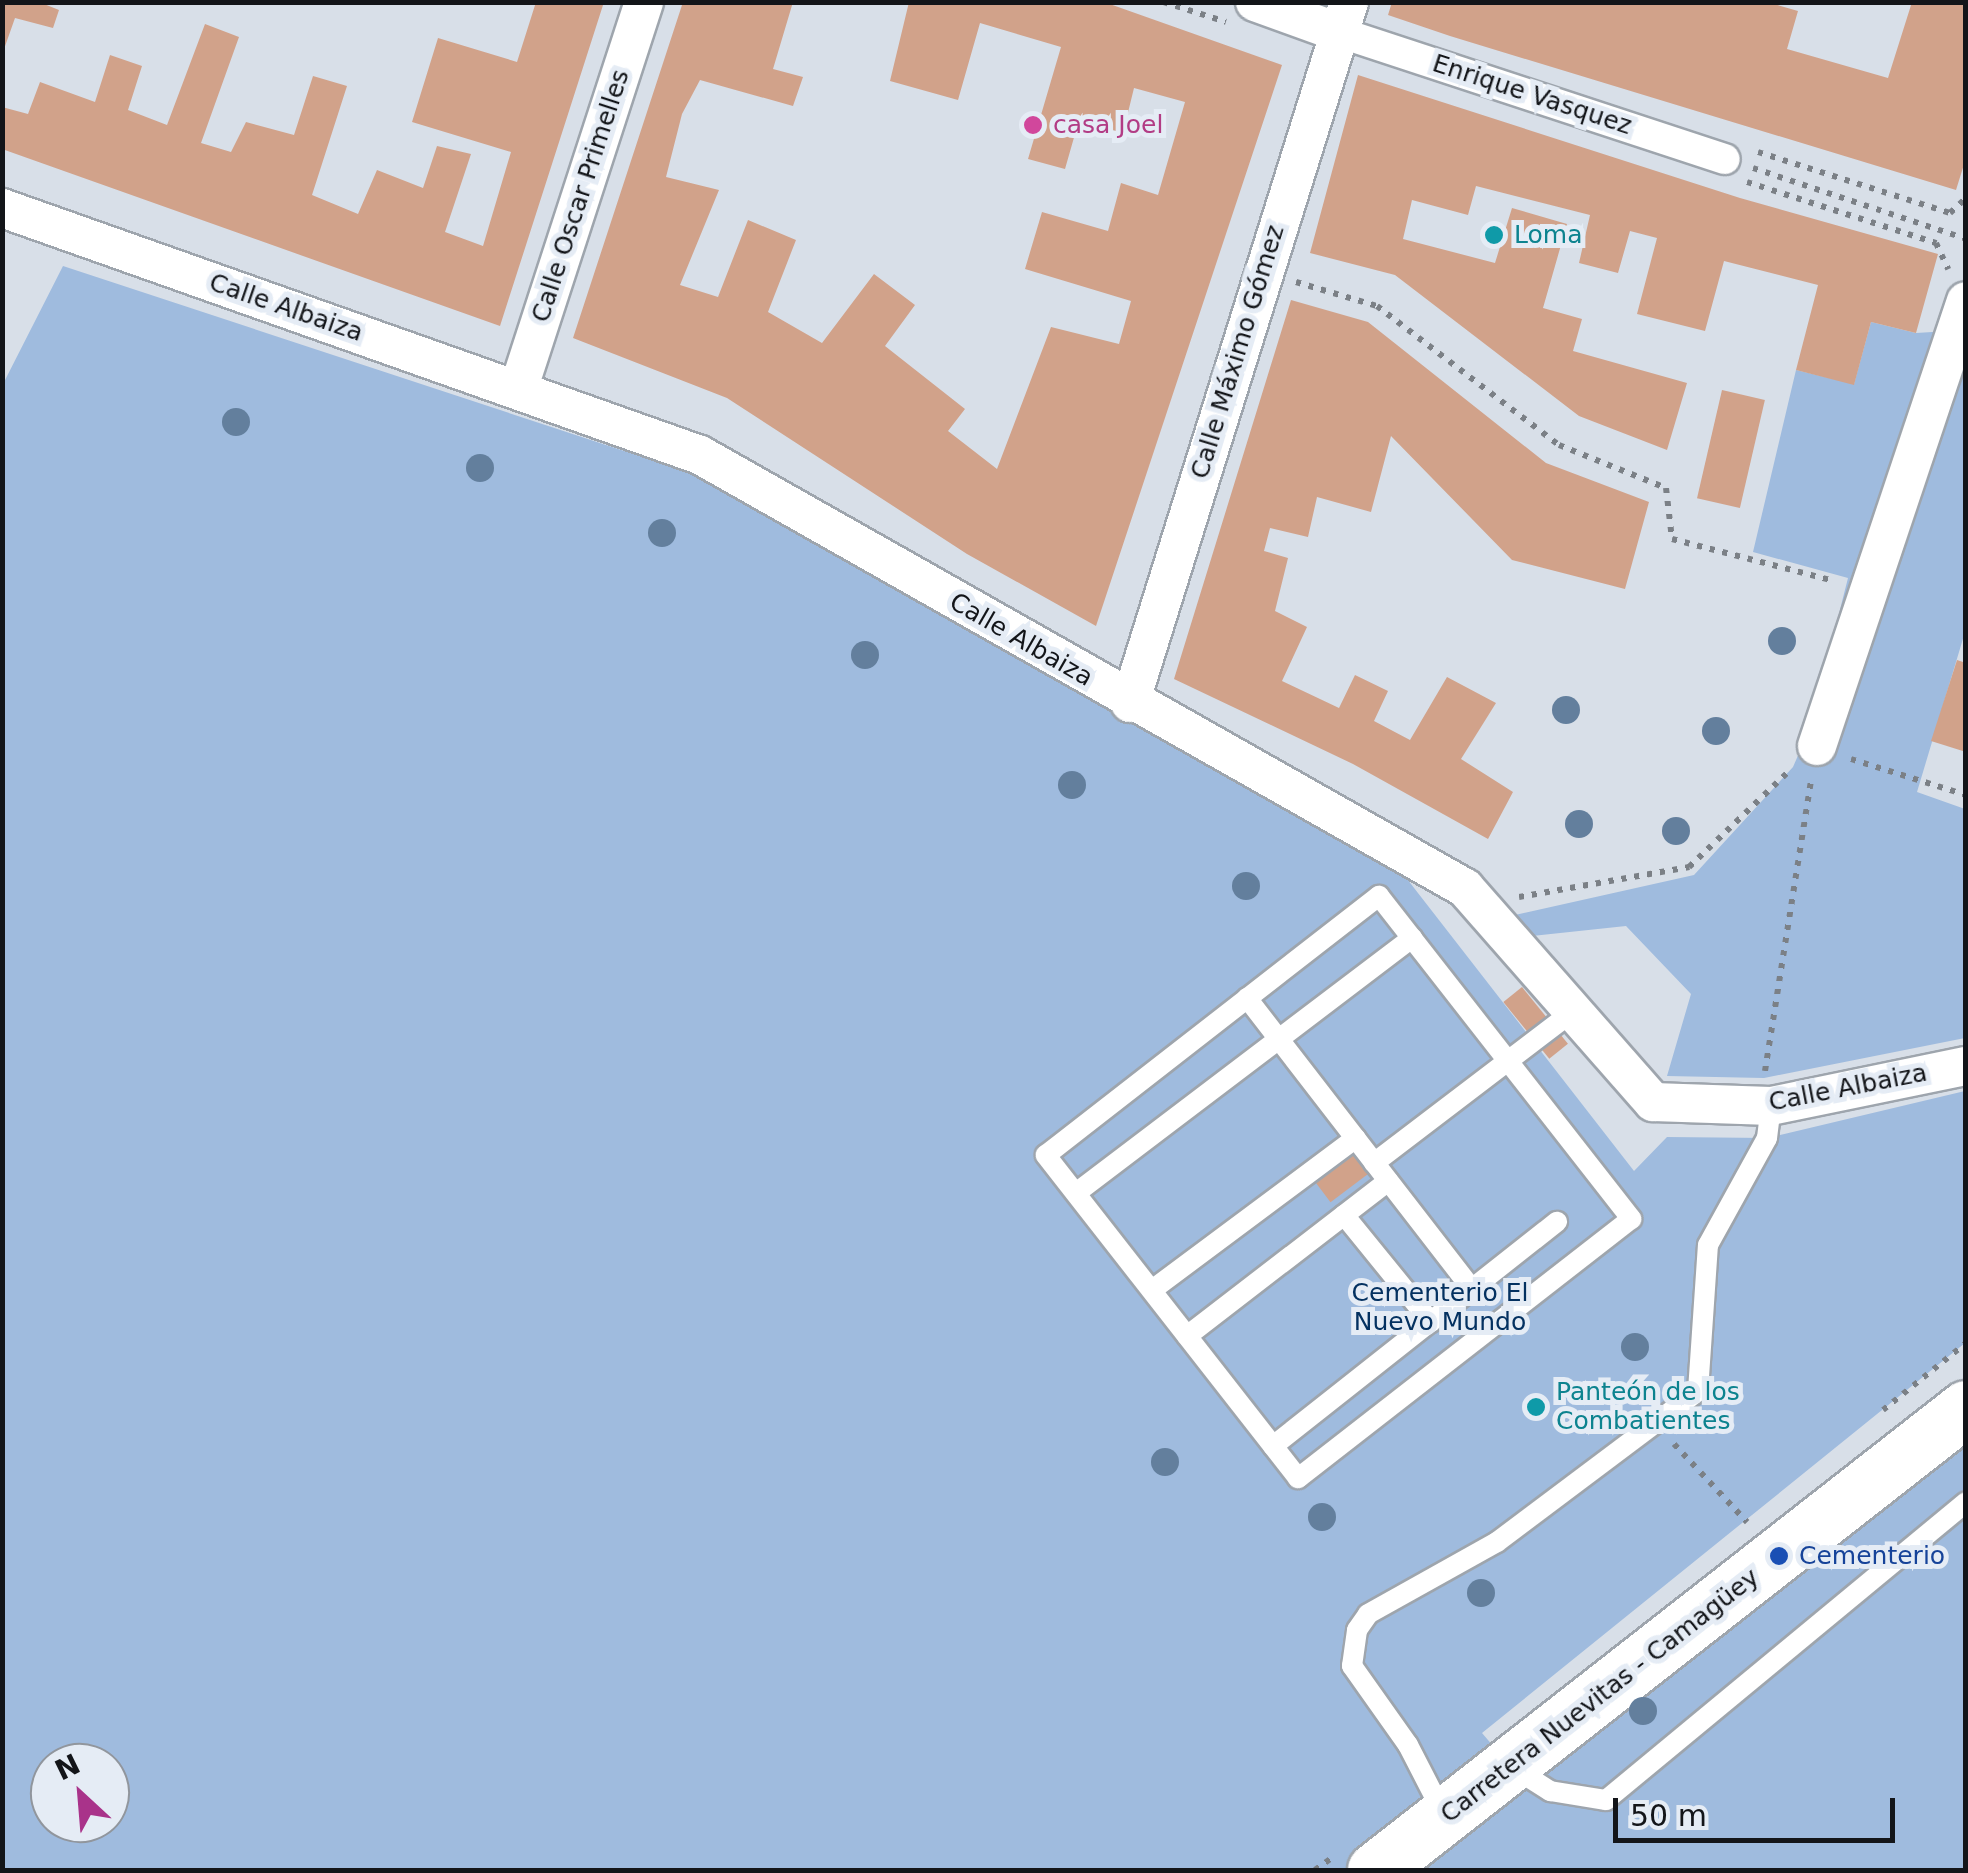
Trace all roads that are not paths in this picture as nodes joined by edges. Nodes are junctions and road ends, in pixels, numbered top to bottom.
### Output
1 (644, 2) edge
2 (1255, 2) edge
3 (1344, 17) edge
4 (1727, 168) road end
5 (2, 208) edge
6 (1961, 293) edge
7 (518, 390) junction
8 (1130, 703) junction
9 (1803, 756) road end
10 (1412, 938) junction
11 (1247, 998) junction
12 (1572, 1012) junction
13 (1279, 1039) junction
14 (1507, 1061) junction
15 (1966, 1066) edge
16 (1770, 1106) junction
17 (1356, 1138) junction
18 (1374, 1162) junction
19 (1388, 1181) junction
20 (1076, 1193) junction
21 (1344, 1215) junction
22 (1557, 1222) dead end
23 (1152, 1290) junction
24 (1472, 1290) junction
25 (1431, 1322) junction
26 (1187, 1336) junction
27 (1966, 1408) edge
28 (1274, 1446) junction
29 (1966, 1502) edge
30 (1512, 1767) junction
31 (1445, 1817) junction
32 (1375, 1870) edge

1 - 7 street, Calle Oscar Primelles
2 - 3 street
3 - 4 street, Enrique Vasquez
3 - 8 street, Calle Máximo Gómez
5 - 7 street, Calle Albaiza
6 - 9 street
7 - 8 street, Calle Albaiza
8 - 12 street, Calle Albaiza
10 - 11 lane
10 - 13 lane
10 - 14 lane
11 - 13 lane
11 - 20 lane
12 - 14 lane
12 - 16 street, Calle Albaiza
13 - 17 lane
13 - 20 lane
14 - 18 lane
14 - 28 lane
15 - 16 street, Calle Albaiza
16 - 31 lane
17 - 18 lane
17 - 23 lane
18 - 19 lane
19 - 21 lane
19 - 24 lane
20 - 23 lane
21 - 25 lane
21 - 26 lane
22 - 24 lane
23 - 26 lane
24 - 25 lane
25 - 28 lane
26 - 28 lane
27 - 30 highway, Carretera Nuevitas - Camagüey
29 - 30 lane
30 - 31 highway, Carretera Nuevitas - Camagüey
31 - 32 highway, Carretera Nuevitas - Camagüey

